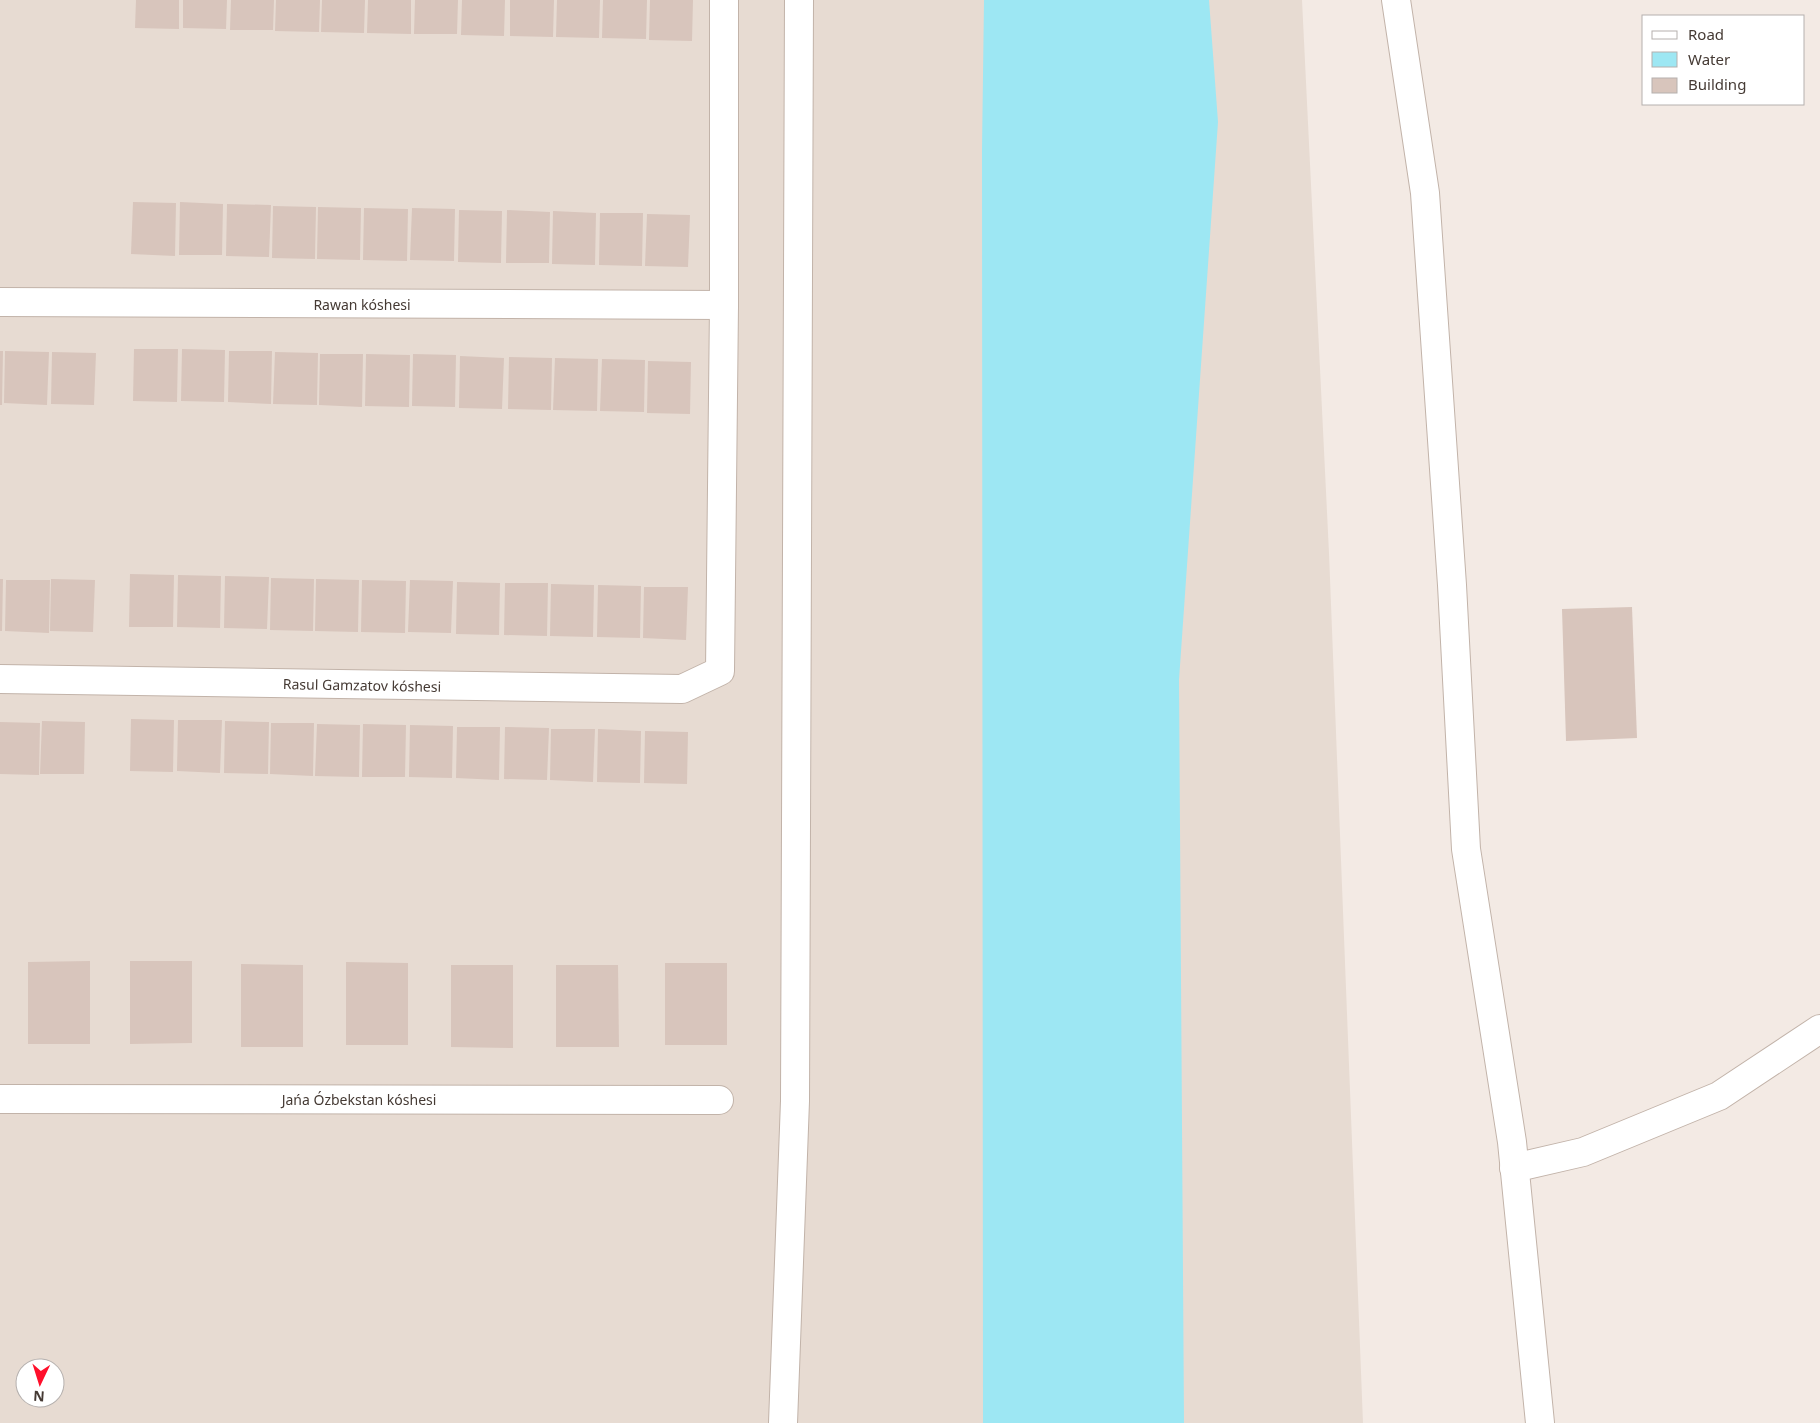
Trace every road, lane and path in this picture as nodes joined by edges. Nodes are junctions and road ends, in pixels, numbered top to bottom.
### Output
1 (724, 0) edge
2 (798, 0) edge
3 (1396, 0) edge
4 (0, 302) edge
5 (724, 305) junction
6 (0, 679) edge
7 (1820, 1029) edge
8 (0, 1099) edge
9 (719, 1100) dead end
10 (1514, 1168) junction
11 (783, 1423) edge
12 (1540, 1423) edge

1 - 5 street
2 - 11 street
3 - 10 street
4 - 5 street, Rawan kóshesi
5 - 6 street, Rasul Gamzatov kóshesi
7 - 10 street
8 - 9 street, Jańa Ózbekstan kóshesi
10 - 12 street

